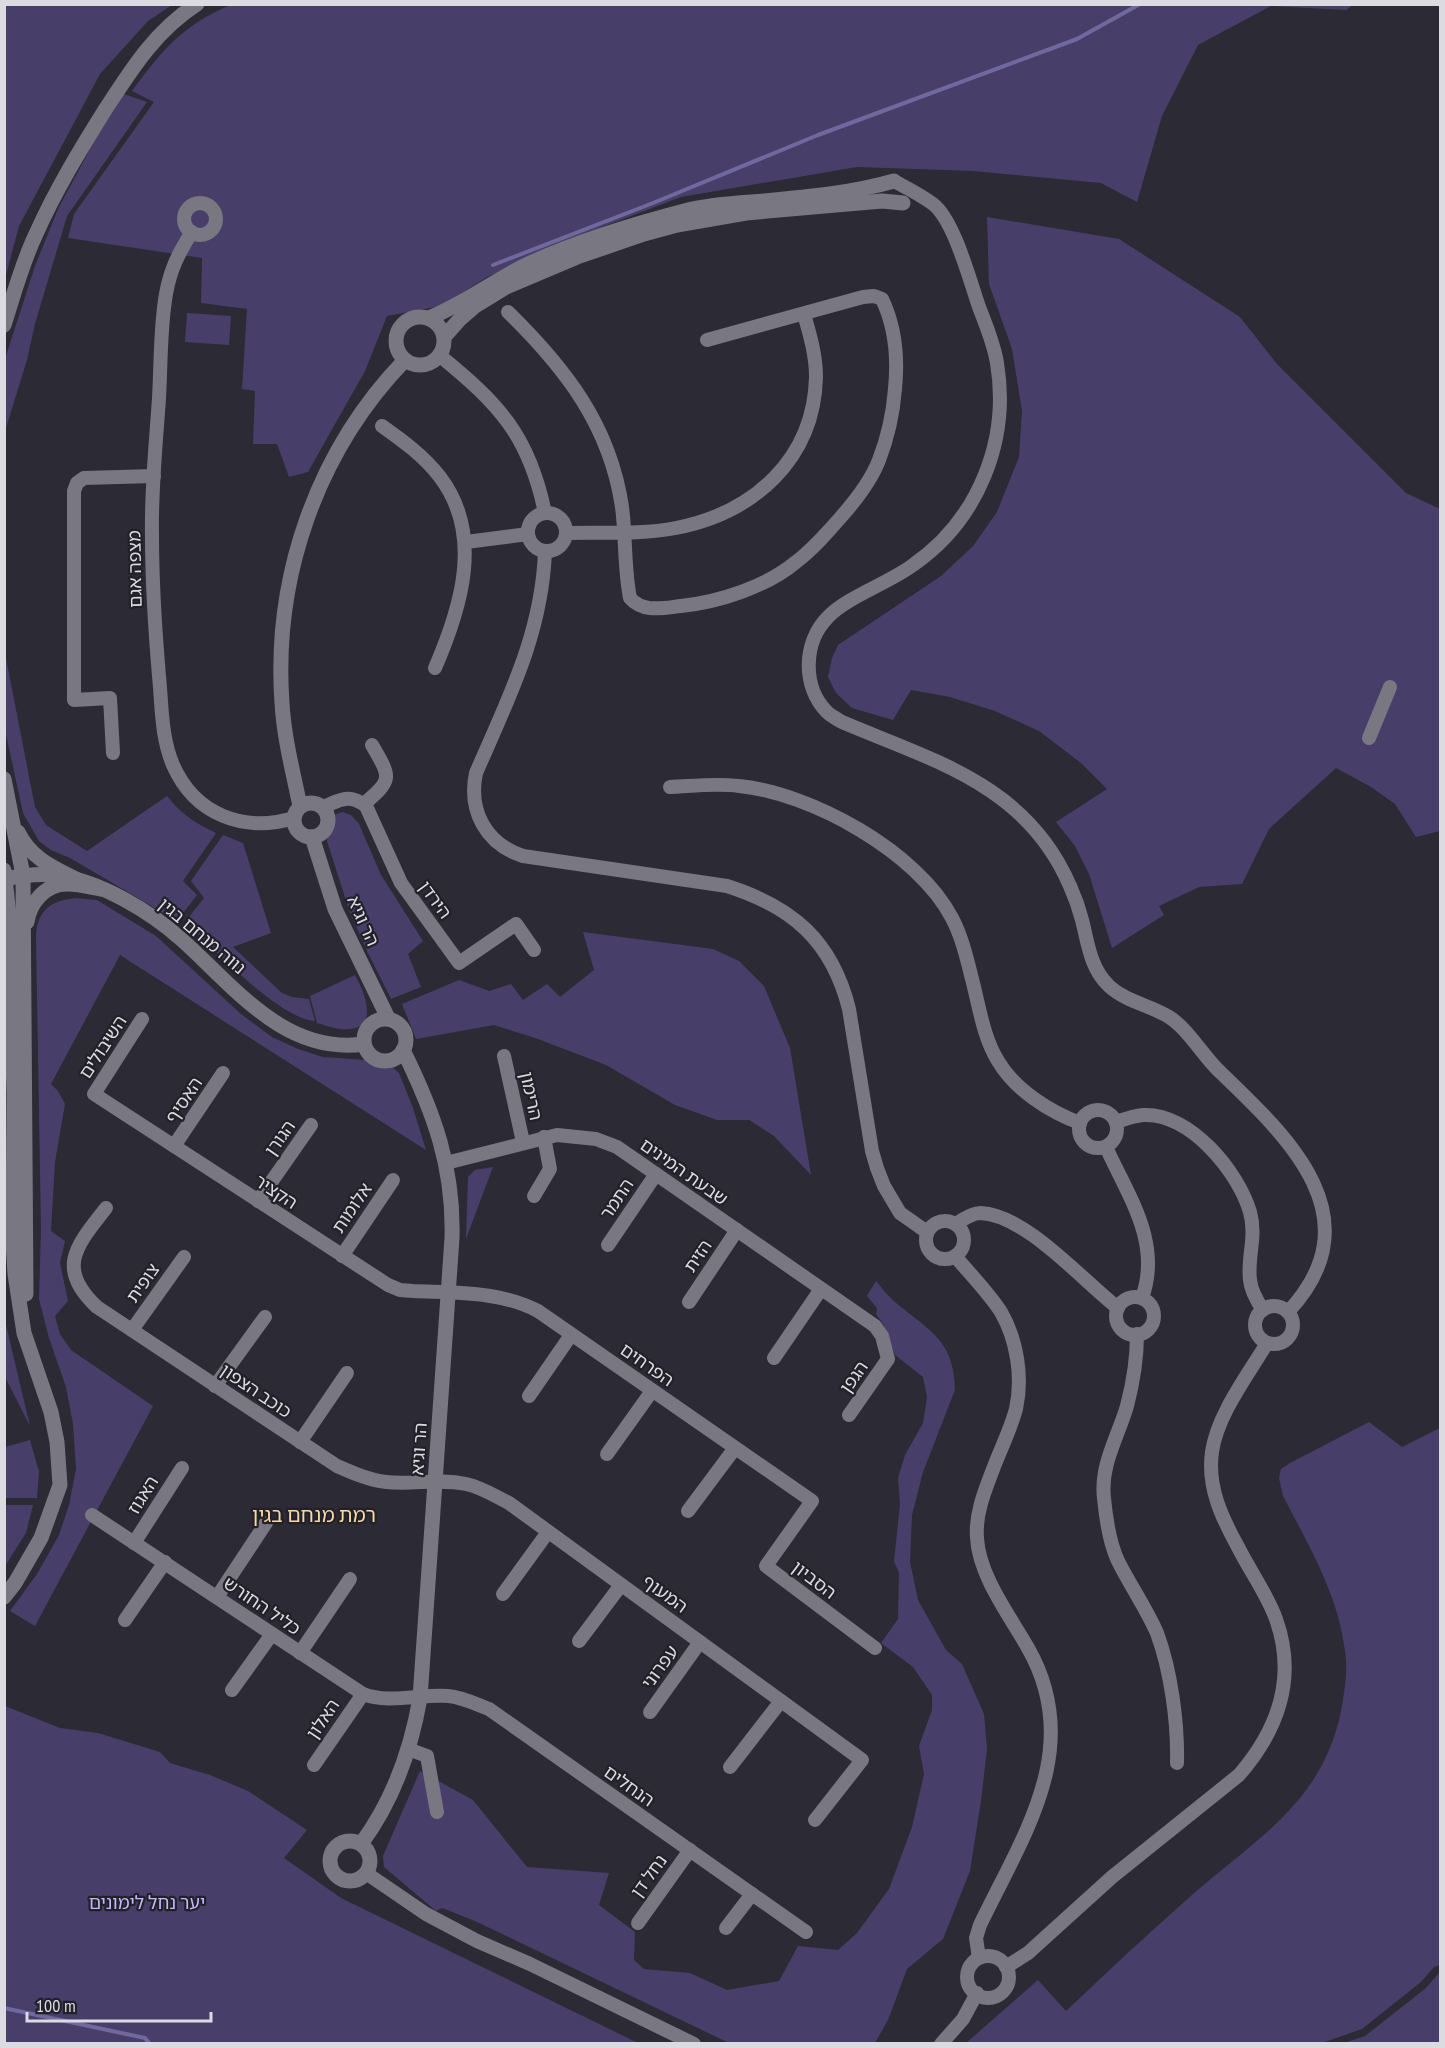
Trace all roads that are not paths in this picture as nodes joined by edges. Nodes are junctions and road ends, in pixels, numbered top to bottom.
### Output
1 (196, 4) edge
2 (894, 180) joint
3 (903, 203) joint
4 (935, 205) junction
5 (192, 232) dead end
6 (508, 312) dead end
7 (804, 314) junction
8 (429, 318) junction
9 (4, 325) edge
10 (444, 337) junction
11 (707, 340) dead end
12 (440, 355) junction
13 (405, 360) junction
14 (382, 426) dead end
15 (154, 476) junction
16 (545, 513) junction
17 (624, 532) junction
18 (566, 533) junction
19 (528, 534) junction
20 (466, 542) junction
21 (545, 551) junction
22 (435, 668) dead end
23 (1390, 687) dead end
24 (1369, 738) dead end
25 (372, 745) dead end
26 (113, 753) dead end
27 (4, 780) edge
28 (670, 787) dead end
29 (8, 797) junction
30 (364, 804) junction
31 (323, 807) junction
32 (297, 812) junction
33 (312, 837) junction
34 (5, 874) edge
35 (23, 875) junction
36 (80, 880) junction
37 (101, 889) junction
38 (24, 939) junction
39 (534, 950) dead end
40 (388, 1018) junction
41 (142, 1019) dead end
42 (12, 1039) junction
43 (364, 1044) junction
44 (404, 1050) junction
45 (504, 1056) dead end
46 (4, 1064) edge
47 (223, 1073) dead end
48 (15, 1093) edge
49 (94, 1094) joint
50 (4, 1120) edge
51 (1116, 1122) junction
52 (1080, 1123) junction
53 (311, 1125) dead end
54 (544, 1137) junction
55 (523, 1142) junction
56 (14, 1144) junction
57 (174, 1146) junction
58 (1106, 1147) junction
59 (446, 1163) junction
60 (656, 1174) junction
61 (393, 1180) dead end
62 (534, 1196) dead end
63 (258, 1201) junction
64 (106, 1208) dead end
65 (956, 1224) junction
66 (737, 1230) junction
67 (927, 1232) junction
68 (608, 1245) dead end
69 (955, 1256) junction
70 (184, 1257) dead end
71 (342, 1257) junction
72 (821, 1289) junction
73 (448, 1293) junction
74 (1142, 1298) junction
75 (689, 1302) dead end
76 (1118, 1308) junction
77 (1263, 1310) junction
78 (1288, 1312) junction
79 (265, 1317) dead end
80 (875, 1326) joint
81 (132, 1330) junction
82 (24, 1333) junction
83 (1137, 1334) junction
84 (571, 1335) junction
85 (1268, 1343) junction
86 (774, 1358) dead end
87 (347, 1373) dead end
88 (215, 1386) junction
89 (652, 1391) junction
90 (529, 1396) dead end
91 (849, 1415) dead end
92 (300, 1442) junction
93 (735, 1448) junction
94 (608, 1454) dead end
95 (182, 1468) dead end
96 (436, 1481) junction
97 (812, 1501) joint
98 (688, 1511) dead end
99 (92, 1515) dead end
100 (266, 1523) dead end
101 (548, 1532) junction
102 (134, 1542) junction
103 (165, 1563) junction
104 (350, 1579) dead end
105 (621, 1585) junction
106 (503, 1593) dead end
107 (4, 1597) edge
108 (217, 1597) junction
109 (125, 1620) dead end
110 (272, 1634) junction
111 (579, 1641) dead end
112 (700, 1642) junction
113 (875, 1648) dead end
114 (300, 1653) junction
115 (232, 1690) dead end
116 (363, 1694) junction
117 (421, 1696) junction
118 (781, 1701) junction
119 (650, 1712) dead end
120 (408, 1749) junction
121 (1177, 1763) dead end
122 (314, 1765) dead end
123 (730, 1767) dead end
124 (436, 1812) dead end
125 (815, 1820) dead end
126 (361, 1844) junction
127 (690, 1850) junction
128 (366, 1873) junction
129 (752, 1894) junction
130 (638, 1923) dead end
131 (726, 1928) dead end
132 (806, 1932) dead end
133 (979, 1958) junction
134 (1006, 1967) junction
135 (977, 1993) junction
136 (693, 2043) edge
137 (941, 2043) edge

1 - 9 street
2 - 4 street
2 - 8 street
3 - 4 street
3 - 10 street
4 - 78 street
5 - 15 street, מצפה אגם
6 - 17 street
7 - 11 street
7 - 17 street
7 - 17 street
8 - 10 street
8 - 13 street
10 - 12 street
12 - 13 street
12 - 16 street
13 - 32 street
14 - 20 street
15 - 26 street
15 - 32 street, מצפה אגם
16 - 18 street
16 - 19 street
17 - 18 street
18 - 21 street
19 - 20 street
19 - 21 street
20 - 22 street
21 - 67 street
23 - 24 street
25 - 30 street
27 - 29 street
28 - 52 street
29 - 35 street
29 - 36 street
30 - 31 street
30 - 39 street, הירדן
31 - 32 street
31 - 33 street
32 - 33 street
33 - 40 street, הר וגיא
34 - 35 street, נווה מנחם בגין
34 - 42 street
35 - 36 street, נווה מנחם בגין
35 - 38 street
36 - 37 street, נווה מנחם בגין
37 - 38 street
37 - 43 street, נווה מנחם בגין
38 - 48 street
40 - 43 street
40 - 44 street
41 - 49 street, השיבולים
42 - 46 street
42 - 48 street
43 - 44 street
44 - 59 street, הר וגיא
45 - 55 street, הרימון
47 - 57 street, האסיף
48 - 56 street
48 - 82 street
49 - 57 street, הקציר
50 - 56 street
51 - 52 street
51 - 58 street
51 - 77 street
52 - 58 street
53 - 63 street, הגורן
54 - 55 street, שבעת המינים
54 - 60 street, שבעת המינים
54 - 62 street, הרימון
55 - 59 street, שבעת המינים
56 - 82 street
57 - 63 street, הקציר
58 - 74 street
59 - 73 street, הר וגיא
60 - 66 street, שבעת המינים
60 - 68 street, התמר
61 - 71 street, אלומות
63 - 71 street, הקציר
64 - 81 street, כוכב הצפון
65 - 67 street
65 - 69 street
65 - 76 street
66 - 72 street, שבעת המינים
66 - 75 street, הזית
67 - 69 street
69 - 133 street
70 - 81 street, צופית
71 - 73 street, הקציר
72 - 80 street, שבעת המינים
72 - 86 street
73 - 84 street, הפרחים
73 - 96 street, הר וגיא
74 - 76 street
74 - 83 street
76 - 83 street
77 - 78 street
77 - 85 street
78 - 85 street
79 - 88 street
80 - 91 street, הגפן
81 - 88 street, כוכב הצפון
82 - 107 street
83 - 121 street
84 - 89 street, הפרחים
84 - 90 street
85 - 134 street
87 - 92 street
88 - 92 street, כוכב הצפון
89 - 93 street, הפרחים
89 - 94 street
92 - 96 street, כוכב הצפון
93 - 97 street, הפרחים
93 - 98 street
95 - 102 street, האגוז
96 - 101 street, המעוף
96 - 117 street, הר וגיא
97 - 113 street, הסביון
99 - 102 street, כליל החורש
100 - 108 street
101 - 105 street, המעוף
101 - 106 street
102 - 103 street, כליל החורש
103 - 108 street, כליל החורש
103 - 109 street
104 - 114 street
105 - 111 street
105 - 112 street, המעוף
108 - 110 street, כליל החורש
110 - 114 street, כליל החורש
110 - 115 street
112 - 118 street, המעוף
112 - 119 street, עפרוני
114 - 116 street, כליל החורש
116 - 117 street, כליל החורש
116 - 122 street, האלון
117 - 120 street, הר וגיא
117 - 127 street, הנחלים
118 - 123 street
118 - 125 street, המעוף
120 - 124 street
120 - 126 street, הר וגיא
126 - 128 street
126 - 128 street
127 - 129 street, הנחלים
127 - 130 street, נחל דן
128 - 136 street
129 - 131 street
129 - 132 street, הנחלים
133 - 134 street
133 - 135 street
134 - 135 street
135 - 137 street

